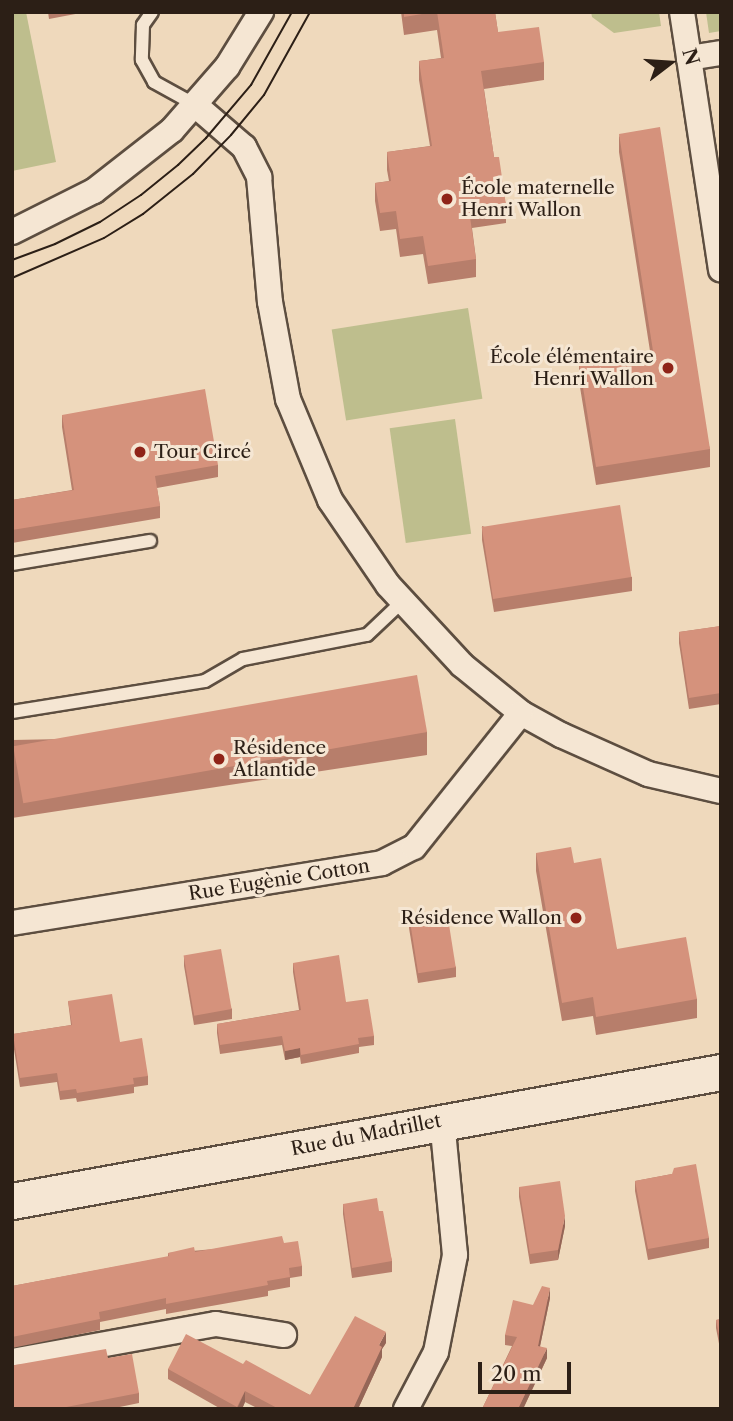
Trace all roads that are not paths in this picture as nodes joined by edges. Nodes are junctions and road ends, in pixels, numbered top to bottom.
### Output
1 (152, 12) edge
2 (261, 12) edge
3 (682, 12) edge
4 (721, 53) edge
5 (689, 58) junction
6 (194, 104) junction
7 (12, 232) edge
8 (721, 270) edge
9 (150, 541) dead end
10 (12, 564) edge
11 (403, 601) junction
12 (12, 712) edge
13 (521, 713) junction
14 (721, 791) edge
15 (12, 923) edge
16 (721, 1072) edge
17 (442, 1121) junction
18 (12, 1201) edge
19 (284, 1335) dead end
20 (12, 1360) edge
21 (406, 1409) edge

1 - 6 lane
2 - 6 street
3 - 5 street
4 - 5 street
5 - 8 street
6 - 7 street
6 - 11 street
9 - 10 lane
11 - 12 lane
11 - 13 street
13 - 14 street
13 - 15 street, Rue Eugènie Cotton
16 - 17 street, Rue du Madrillet
17 - 18 street, Rue du Madrillet
17 - 21 street
19 - 20 street

